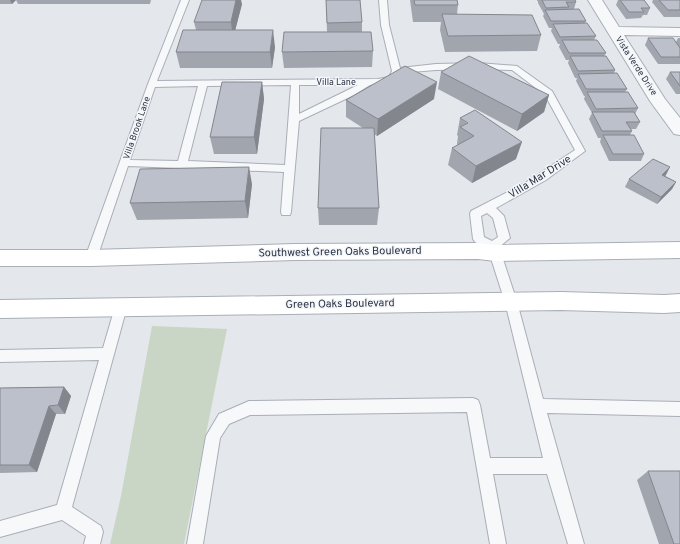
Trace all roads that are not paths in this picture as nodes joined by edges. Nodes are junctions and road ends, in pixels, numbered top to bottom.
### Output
1 (185, 0) edge
2 (383, 0) edge
3 (595, 0) edge
4 (613, 31) junction
5 (680, 32) edge
6 (514, 68) joint
7 (396, 71) junction
8 (295, 82) junction
9 (368, 82) junction
10 (203, 83) junction
11 (152, 84) junction
12 (294, 120) junction
13 (677, 123) edge
14 (125, 164) junction
15 (182, 164) junction
16 (290, 169) junction
17 (489, 208) junction
18 (286, 212) dead end
19 (494, 249) junction
20 (680, 250) edge
21 (0, 258) edge
22 (91, 258) junction
23 (511, 302) junction
24 (680, 303) edge
25 (121, 307) junction
26 (0, 309) edge
27 (108, 354) junction
28 (0, 356) edge
29 (538, 406) junction
30 (680, 409) edge
31 (484, 466) junction
32 (553, 466) junction
33 (63, 511) junction
34 (0, 529) edge
35 (92, 544) edge
36 (195, 544) edge
37 (498, 544) edge
38 (576, 544) edge

1 - 11 lane, Villa Brook Lane
2 - 7 lane
3 - 4 street, Vista Verde Drive
4 - 5 street
4 - 13 street, Vista Verde Drive
6 - 7 lane, Villa Lane
6 - 17 lane, Villa Mar Drive
7 - 9 lane, Villa Lane
8 - 9 lane, Villa Lane
8 - 10 lane, Villa Lane
8 - 12 lane
9 - 12 lane
10 - 11 lane, Villa Lane
10 - 15 lane
11 - 14 lane, Villa Brook Lane
12 - 16 lane
14 - 15 lane
14 - 22 lane, Villa Brook Lane
15 - 16 lane
16 - 18 lane
17 - 19 lane
17 - 19 lane, Villa Mar Drive
19 - 20 main road, Southwest Green Oaks Boulevard
19 - 22 main road, Southwest Green Oaks Boulevard
19 - 23 lane
21 - 22 main road, Southwest Green Oaks Boulevard
23 - 24 main road, Green Oaks Boulevard
23 - 25 main road, Green Oaks Boulevard
23 - 29 lane
25 - 26 main road, Green Oaks Boulevard
25 - 27 lane
27 - 28 lane
27 - 33 lane
29 - 30 lane
29 - 32 lane
31 - 32 lane
31 - 36 lane
31 - 37 lane
32 - 38 lane
33 - 34 lane
33 - 35 lane

